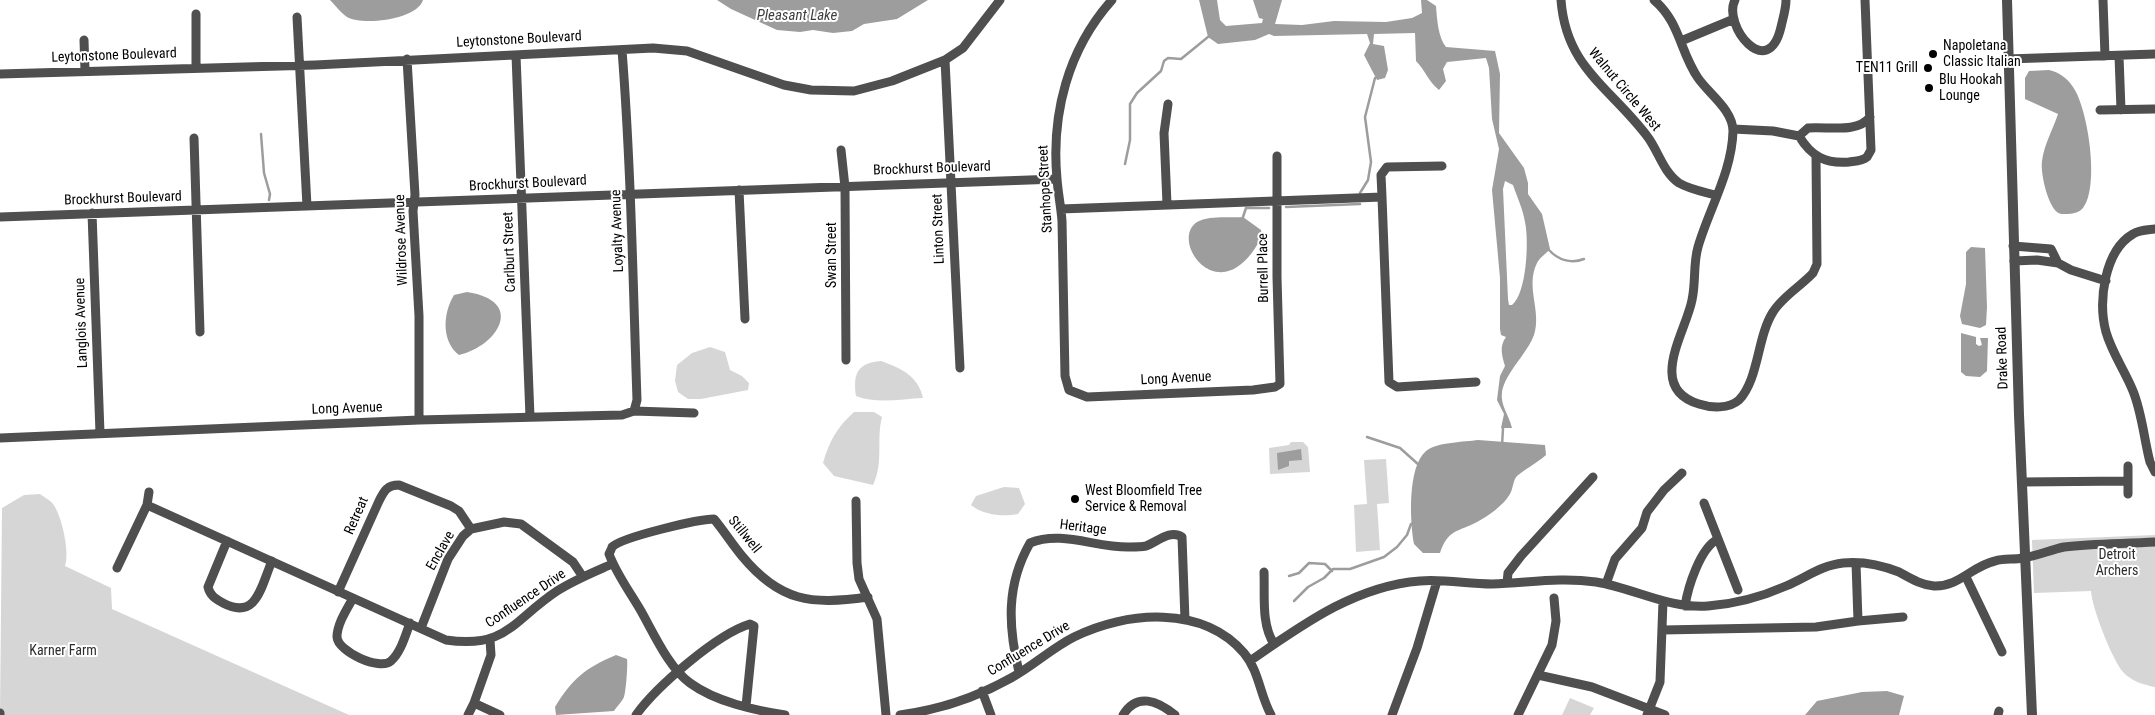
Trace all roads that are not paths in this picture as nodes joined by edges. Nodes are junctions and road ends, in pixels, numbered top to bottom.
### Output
1 (1000, 0) edge
2 (1112, 0) edge
3 (1561, 0) edge
4 (1654, 0) edge
5 (1735, 0) edge
6 (1786, 0) edge
7 (1865, 0) edge
8 (2007, 0) edge
9 (2103, 0) edge
10 (196, 14) dead end
11 (297, 17) dead end
12 (1734, 19) junction
13 (84, 40) dead end
14 (1681, 41) junction
15 (622, 50) junction
16 (2155, 54) edge
17 (516, 56) junction
18 (2105, 56) junction
19 (2118, 56) junction
20 (407, 59) junction
21 (2008, 59) junction
22 (946, 60) junction
23 (298, 65) junction
24 (196, 67) junction
25 (85, 71) junction
26 (0, 74) edge
27 (1168, 104) dead end
28 (2154, 109) edge
29 (2100, 110) dead end
30 (2121, 110) junction
31 (1870, 117) junction
32 (1733, 129) junction
33 (1799, 136) junction
34 (194, 138) dead end
35 (841, 150) dead end
36 (1277, 156) dead end
37 (1816, 157) junction
38 (1442, 166) dead end
39 (1057, 178) junction
40 (951, 182) junction
41 (845, 186) junction
42 (739, 190) junction
43 (629, 194) junction
44 (1715, 196) junction
45 (1382, 197) junction
46 (523, 198) junction
47 (1277, 200) junction
48 (414, 203) junction
49 (1168, 204) junction
50 (306, 206) junction
51 (1061, 209) junction
52 (198, 210) junction
53 (92, 213) junction
54 (0, 217) edge
55 (2155, 229) edge
56 (2014, 246) junction
57 (2014, 261) junction
58 (2058, 263) junction
59 (2106, 281) junction
60 (745, 319) dead end
61 (200, 332) dead end
62 (846, 360) dead end
63 (960, 368) dead end
64 (1281, 380) joint
65 (1476, 382) dead end
66 (1069, 390) joint
67 (634, 411) junction
68 (694, 413) dead end
69 (530, 417) junction
70 (419, 420) junction
71 (100, 433) junction
72 (0, 438) edge
73 (2128, 466) dead end
74 (2155, 472) edge
75 (1682, 473) dead end
76 (1593, 477) dead end
77 (2128, 481) junction
78 (2022, 482) junction
79 (149, 492) dead end
80 (2128, 494) dead end
81 (856, 501) dead end
82 (1704, 503) dead end
83 (147, 505) junction
84 (471, 529) junction
85 (1718, 539) junction
86 (227, 541) junction
87 (2155, 542) edge
88 (2024, 558) junction
89 (272, 561) junction
90 (1856, 563) junction
91 (612, 564) junction
92 (117, 568) dead end
93 (1264, 572) dead end
94 (583, 577) junction
95 (1966, 577) junction
96 (1437, 581) junction
97 (1507, 583) junction
98 (1606, 584) junction
99 (1738, 590) dead end
100 (338, 592) junction
101 (868, 597) junction
102 (353, 598) junction
103 (1554, 598) dead end
104 (1663, 601) junction
105 (1685, 606) junction
106 (1903, 617) dead end
107 (1185, 620) junction
108 (1858, 621) junction
109 (410, 624) junction
110 (421, 628) junction
111 (1663, 630) junction
112 (490, 640) junction
113 (1274, 644) junction
114 (2002, 652) dead end
115 (1250, 661) junction
116 (680, 671) junction
117 (1020, 672) junction
118 (1538, 675) junction
119 (982, 691) junction
120 (474, 703) junction
121 (746, 706) junction
122 (1649, 712) edge
123 (468, 715) edge
124 (500, 715) edge
125 (636, 715) edge
126 (785, 715) edge
127 (886, 715) edge
128 (900, 715) edge
129 (904, 715) edge
130 (991, 715) edge
131 (1123, 715) edge
132 (1175, 715) edge
133 (1271, 715) edge
134 (1392, 715) edge
135 (1518, 715) edge
136 (1665, 715) edge
137 (2032, 715) edge

1 - 22 street, Leytonstone Boulevard
2 - 39 street, Stanhope Street
3 - 44 street, Walnut Circle West
4 - 14 street
5 - 12 street
6 - 12 street
7 - 31 street
8 - 21 street, Drake Road
9 - 18 street
10 - 24 street
11 - 23 street
12 - 14 street
13 - 25 street
14 - 32 street
15 - 17 street, Leytonstone Boulevard
15 - 22 street, Leytonstone Boulevard
15 - 43 street, Loyalty Avenue
16 - 19 street
17 - 20 street, Leytonstone Boulevard
17 - 46 street, Carlburt Street
18 - 19 street
18 - 21 street
19 - 30 street
20 - 23 street, Leytonstone Boulevard
20 - 48 street, Wildrose Avenue
21 - 56 street, Drake Road
22 - 40 street, Linton Street
23 - 24 street, Leytonstone Boulevard
23 - 50 street
24 - 25 street, Leytonstone Boulevard
25 - 26 street, Leytonstone Boulevard
27 - 49 street
28 - 30 street
29 - 30 street
31 - 33 street
31 - 37 street
32 - 33 street
32 - 44 street
33 - 37 street
34 - 52 street
35 - 41 street, Swan Street
36 - 47 street, Burrell Place
37 - 44 street
38 - 45 street
39 - 40 street, Brockhurst Boulevard
39 - 51 street, Stanhope Street
40 - 41 street, Brockhurst Boulevard
40 - 63 street, Linton Street
41 - 42 street, Brockhurst Boulevard
41 - 62 street, Swan Street
42 - 43 street, Brockhurst Boulevard
42 - 60 street
43 - 46 street, Brockhurst Boulevard
43 - 67 street, Loyalty Avenue
45 - 47 street
45 - 65 street
46 - 48 street, Brockhurst Boulevard
46 - 69 street, Carlburt Street
47 - 49 street
47 - 64 street, Burrell Place
48 - 50 street, Brockhurst Boulevard
48 - 70 street, Wildrose Avenue
49 - 51 street
50 - 52 street, Brockhurst Boulevard
51 - 66 street, Stanhope Street
52 - 53 street, Brockhurst Boulevard
52 - 61 street
53 - 54 street, Brockhurst Boulevard
53 - 71 street, Langlois Avenue
55 - 59 street
56 - 57 street, Drake Road
56 - 58 street
57 - 58 street
57 - 78 street, Drake Road
58 - 59 street
59 - 74 street
64 - 66 street, Long Avenue
67 - 68 street, Long Avenue
67 - 69 street, Long Avenue
69 - 70 street, Long Avenue
70 - 71 street, Long Avenue
71 - 72 street, Long Avenue
73 - 77 street
75 - 98 street
76 - 97 street
77 - 78 street
77 - 80 street
78 - 88 street, Drake Road
79 - 83 street
81 - 101 street
82 - 85 street
83 - 86 street, Confluence Drive
83 - 92 street
84 - 94 street, Enclave
84 - 100 street, Retreat
84 - 110 street, Enclave
85 - 99 street
85 - 105 street
86 - 89 street, Confluence Drive
86 - 89 street
87 - 88 street
88 - 95 street
88 - 137 street, Drake Road
89 - 100 street, Confluence Drive
90 - 95 street
90 - 105 street
90 - 108 street
91 - 94 street, Confluence Drive
91 - 101 street, Stillwell
91 - 116 street
93 - 113 street
94 - 112 street, Confluence Drive
95 - 114 street
96 - 97 street
96 - 113 street
96 - 134 street
97 - 98 street
98 - 104 street
100 - 102 street, Confluence Drive
101 - 127 street
102 - 109 street, Confluence Drive
102 - 109 street
103 - 118 street
104 - 105 street
104 - 111 street
106 - 108 street
107 - 115 street, Confluence Drive
107 - 117 street, Confluence Drive
107 - 117 street, Heritage
108 - 111 street
109 - 110 street, Confluence Drive
110 - 112 street, Confluence Drive
111 - 122 street
112 - 120 street
113 - 115 street
115 - 133 street
116 - 121 street
116 - 121 street
116 - 125 street
117 - 119 street, Confluence Drive
118 - 122 street
118 - 135 street
119 - 129 street, Confluence Drive
119 - 130 street
120 - 123 street
120 - 124 street
121 - 126 street
122 - 136 street
128 - 129 street, Confluence Drive
131 - 132 street

